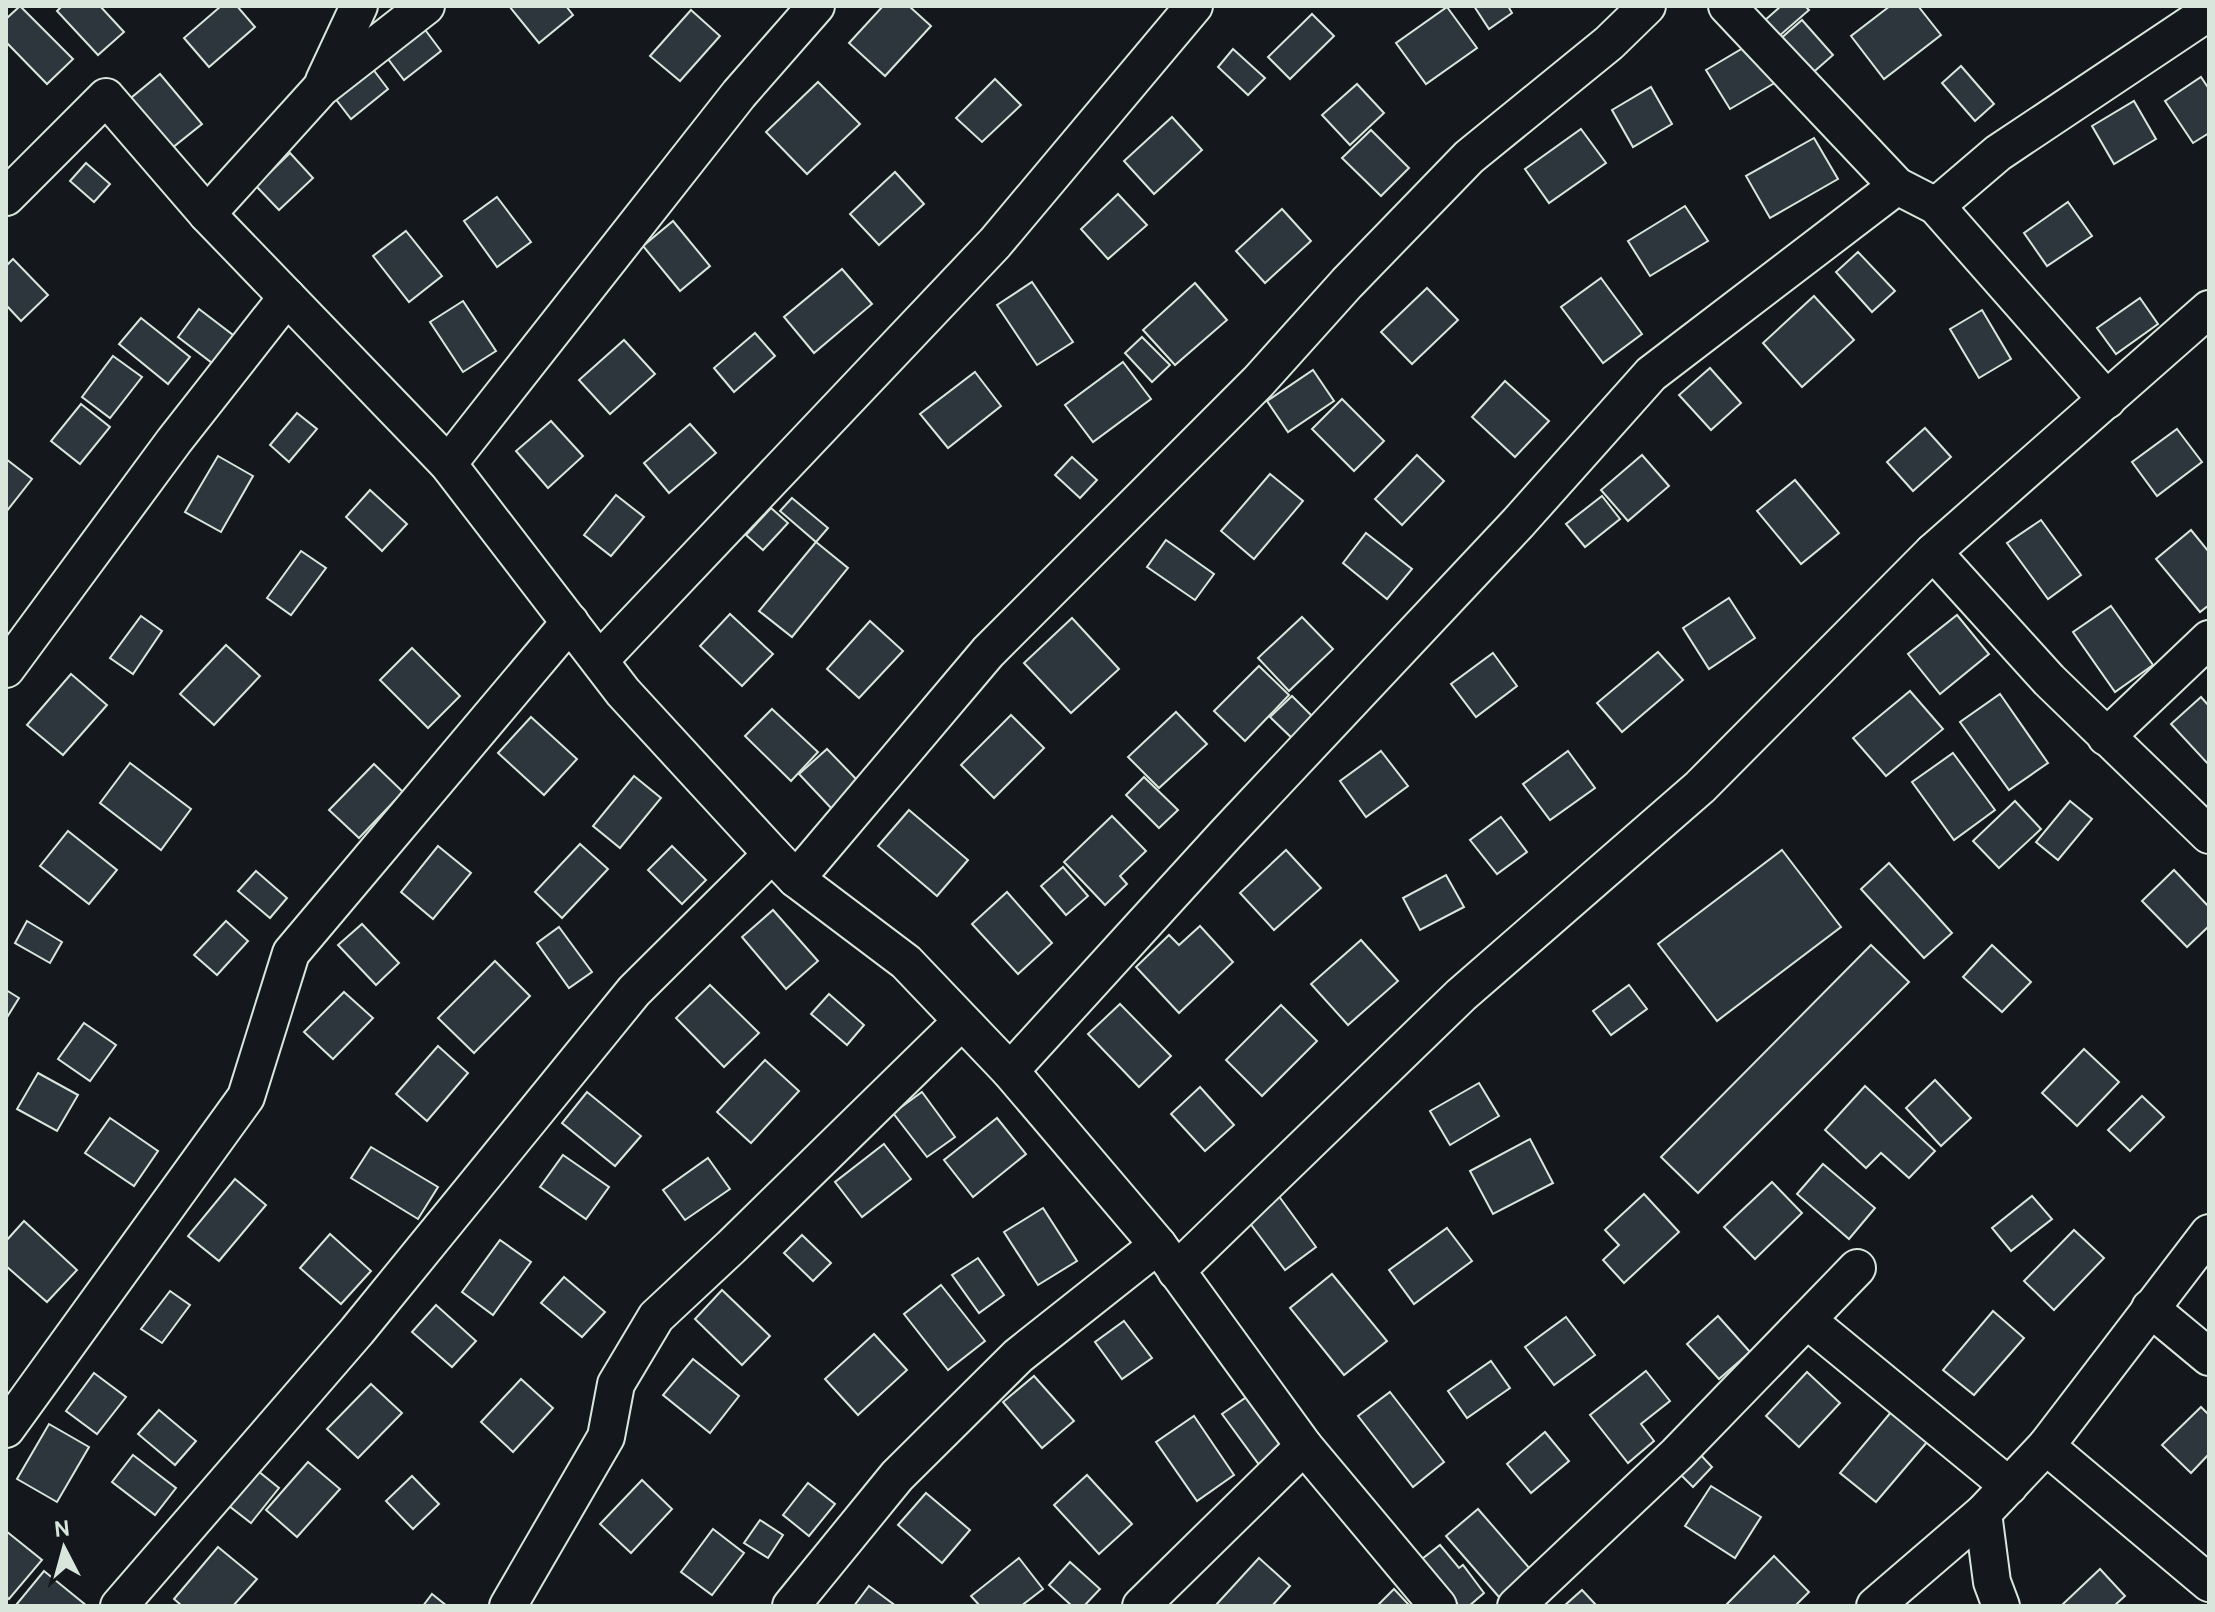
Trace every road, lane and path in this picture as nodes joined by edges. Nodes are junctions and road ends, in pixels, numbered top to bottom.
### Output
1 (359, 6) edge
2 (426, 6) edge
3 (816, 6) edge
4 (1194, 6) edge
5 (1647, 6) edge
6 (1742, 11) edge
7 (2209, 12) edge
8 (321, 88) junction
9 (1897, 186) junction
10 (6, 197) edge
11 (1936, 206) junction
12 (207, 214) junction
13 (287, 297) junction
14 (2209, 309) edge
15 (2107, 400) junction
16 (448, 464) junction
17 (1933, 552) junction
18 (570, 622) junction
19 (2209, 639) edge
20 (600, 660) junction
21 (6, 669) edge
22 (2106, 737) junction
23 (2209, 835) edge
24 (784, 866) junction
25 (961, 1022) junction
26 (1010, 1071) junction
27 (2209, 1233) edge
28 (1167, 1258) junction
29 (1857, 1268) dead end
30 (2150, 1308) junction
31 (1807, 1320) junction
32 (2209, 1357) edge
33 (6, 1429) edge
34 (1304, 1446) junction
35 (2046, 1446) junction
36 (2009, 1486) junction
37 (1983, 1513) junction
38 (2209, 1583) edge
39 (119, 1606) edge
40 (508, 1606) edge
41 (791, 1606) edge
42 (1141, 1606) edge
43 (1438, 1606) edge
44 (1516, 1606) edge
45 (1875, 1606) edge
46 (2001, 1606) edge

1 - 8 street
2 - 8 street
3 - 16 street
4 - 20 street
5 - 24 street
6 - 9 street
7 - 11 street
8 - 12 street
9 - 11 street
9 - 26 street
10 - 12 street
11 - 15 street
12 - 13 street
13 - 16 street
13 - 21 street
14 - 15 street
15 - 17 street
16 - 18 street
17 - 22 street
17 - 28 street
18 - 20 street
18 - 33 street
19 - 22 street
20 - 24 street
22 - 23 street
24 - 25 street
24 - 39 street
25 - 26 street
25 - 40 street
26 - 28 street
27 - 30 street
28 - 34 street
28 - 41 street
29 - 31 street
30 - 32 street
30 - 35 street
31 - 36 street
31 - 44 street
34 - 42 street
34 - 43 street
35 - 36 street
35 - 38 street
36 - 37 street
37 - 45 street
37 - 46 street

